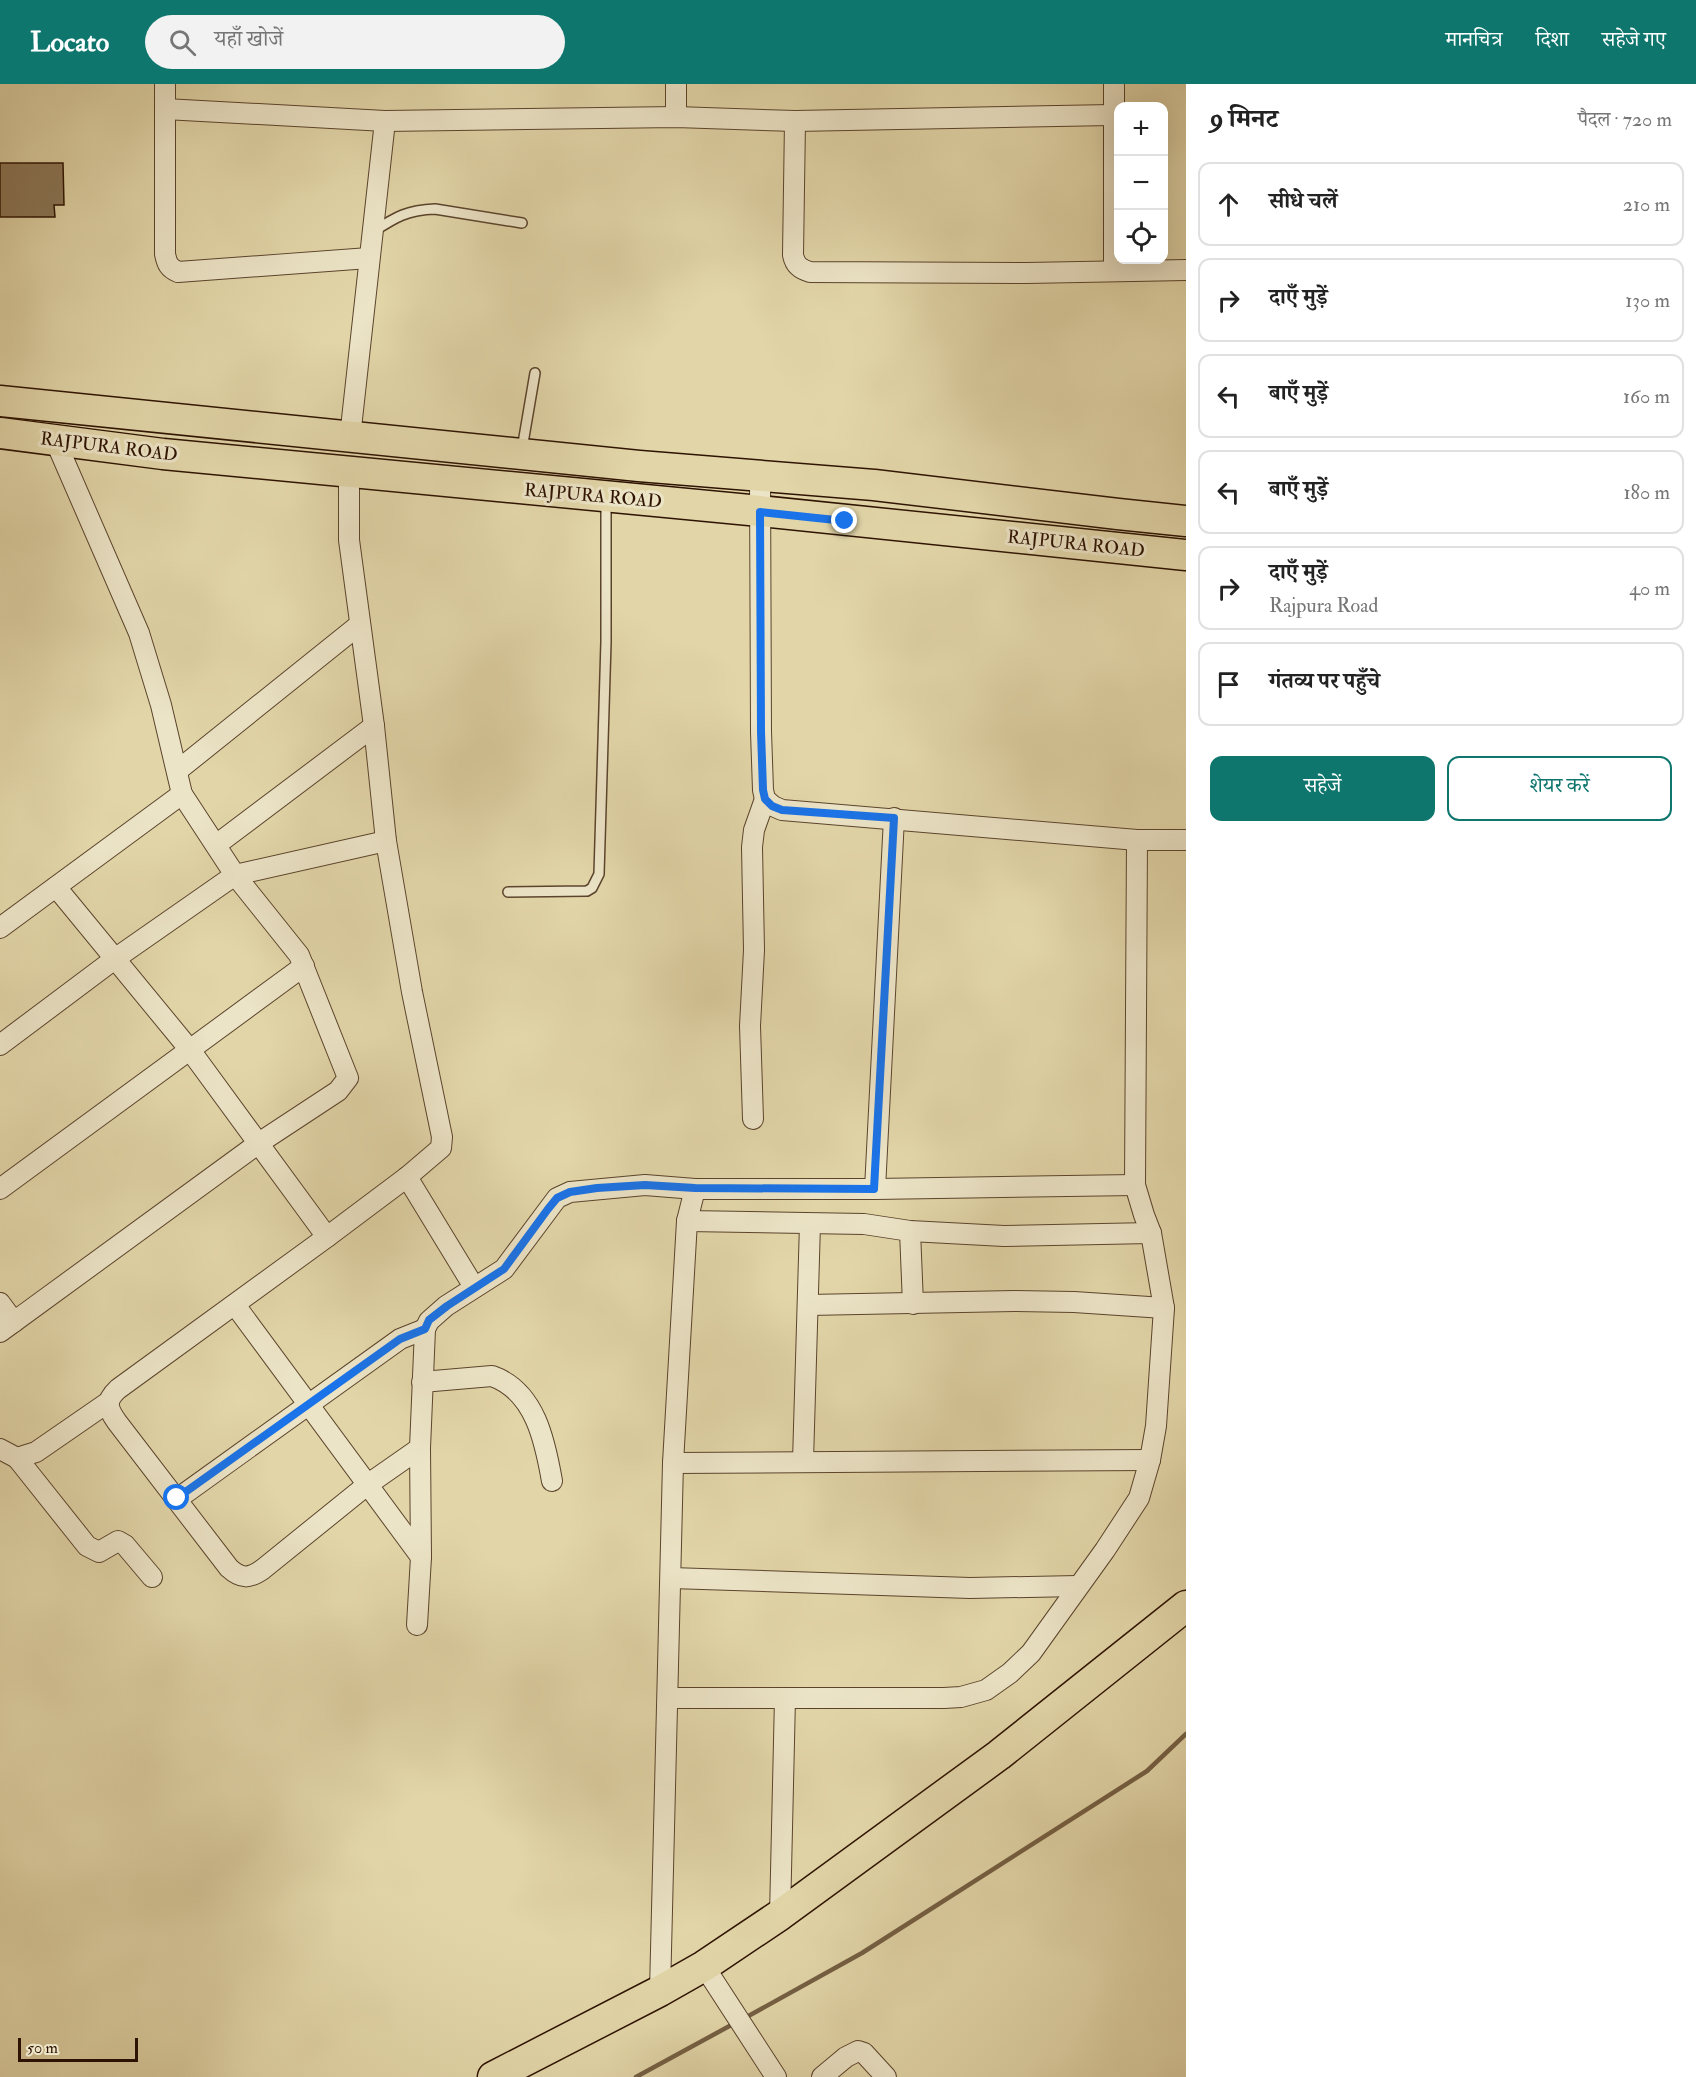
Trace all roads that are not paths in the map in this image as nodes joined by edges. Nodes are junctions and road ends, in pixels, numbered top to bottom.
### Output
1 (165, 84) edge
2 (676, 84) edge
3 (1114, 84) edge
4 (165, 109) junction
5 (1112, 115) junction
6 (676, 117) junction
7 (385, 121) junction
8 (795, 122) junction
9 (522, 224) dead end
10 (372, 233) junction
11 (369, 258) junction
12 (1186, 270) edge
13 (1114, 271) junction
14 (535, 373) dead end
15 (0, 401) edge
16 (0, 433) edge
17 (350, 437) junction
18 (55, 440) junction
19 (521, 454) junction
20 (350, 473) junction
21 (760, 476) junction
22 (606, 498) junction
23 (760, 512) junction
24 (1186, 521) edge
25 (1186, 555) edge
26 (359, 625) junction
27 (374, 726) junction
28 (177, 771) junction
29 (182, 794) junction
30 (765, 799) junction
31 (894, 818) junction
32 (1137, 840) junction
33 (1186, 840) edge
34 (386, 841) junction
35 (216, 845) junction
36 (236, 875) junction
37 (56, 887) junction
38 (508, 892) dead end
39 (0, 928) edge
40 (116, 958) junction
41 (304, 966) junction
42 (0, 1045) edge
43 (190, 1050) junction
44 (753, 1119) dead end
45 (259, 1143) junction
46 (407, 1177) junction
47 (1135, 1185) junction
48 (695, 1188) junction
49 (0, 1189) edge
50 (874, 1189) junction
51 (687, 1221) junction
52 (810, 1224) junction
53 (910, 1231) junction
54 (1152, 1233) junction
55 (327, 1238) junction
56 (474, 1287) junction
57 (0, 1303) edge
58 (914, 1304) junction
59 (235, 1305) junction
60 (808, 1305) junction
61 (1164, 1308) junction
62 (7, 1327) edge
63 (425, 1329) junction
64 (422, 1382) junction
65 (107, 1403) junction
66 (308, 1403) junction
67 (420, 1448) junction
68 (8, 1453) edge
69 (1150, 1460) junction
70 (803, 1461) junction
71 (673, 1463) junction
72 (552, 1481) dead end
73 (367, 1485) junction
74 (177, 1498) junction
75 (421, 1557) junction
76 (152, 1577) dead end
77 (671, 1578) junction
78 (1078, 1586) junction
79 (1186, 1606) edge
80 (417, 1624) dead end
81 (668, 1698) junction
82 (785, 1698) junction
83 (780, 1915) junction
84 (709, 1973) junction
85 (660, 1991) junction
86 (493, 2077) edge
87 (777, 2077) edge
88 (822, 2077) edge
89 (886, 2077) edge

1 - 4 street
2 - 6 street
3 - 5 street
4 - 7 street
4 - 11 street
5 - 8 street
5 - 13 street
6 - 7 street
6 - 8 street
7 - 10 street
8 - 13 street
9 - 10 lane
10 - 11 street
11 - 17 street
12 - 13 street
14 - 19 lane
15 - 17 main road, RAJPURA ROAD
16 - 18 main road, RAJPURA ROAD
17 - 19 main road, RAJPURA ROAD
18 - 20 main road, RAJPURA ROAD
18 - 28 street
19 - 21 main road, RAJPURA ROAD
20 - 22 main road, RAJPURA ROAD
20 - 26 street
21 - 23 street
21 - 24 main road, RAJPURA ROAD
22 - 23 main road, RAJPURA ROAD
22 - 38 lane
23 - 25 main road, RAJPURA ROAD
23 - 30 street
26 - 27 street
26 - 28 street
27 - 34 street
27 - 35 street
28 - 29 street
29 - 35 street
29 - 37 street
30 - 31 street
30 - 44 street
31 - 32 street
31 - 50 street
32 - 33 street
32 - 47 street
34 - 36 street
34 - 46 street
35 - 36 street
36 - 40 street
36 - 41 street
37 - 39 street
37 - 40 street
40 - 42 street
40 - 43 street
41 - 43 street
41 - 45 street
43 - 45 street
43 - 49 street
45 - 55 street
45 - 62 street
46 - 55 street
46 - 56 street
47 - 50 street
47 - 54 street
48 - 50 street
48 - 51 street
48 - 56 street
51 - 52 street
51 - 71 street
52 - 53 street
52 - 60 street
53 - 54 street
53 - 58 street
54 - 61 street
55 - 59 street
56 - 63 street
57 - 62 street
58 - 60 street
58 - 61 street
59 - 65 street
59 - 66 street
60 - 70 street
61 - 69 street
63 - 64 street
63 - 66 street
64 - 67 street
64 - 72 street
65 - 68 street
65 - 74 street
66 - 73 street
66 - 74 street
67 - 73 street
67 - 75 street
68 - 76 street
69 - 70 street
69 - 78 street
70 - 71 street
71 - 77 street
73 - 74 street
73 - 75 street
75 - 80 street
77 - 78 street
77 - 81 street
78 - 82 street
79 - 83 main road
81 - 82 street
81 - 85 street
82 - 83 street
83 - 84 main road
84 - 85 main road
84 - 87 street
85 - 86 main road
88 - 89 street

